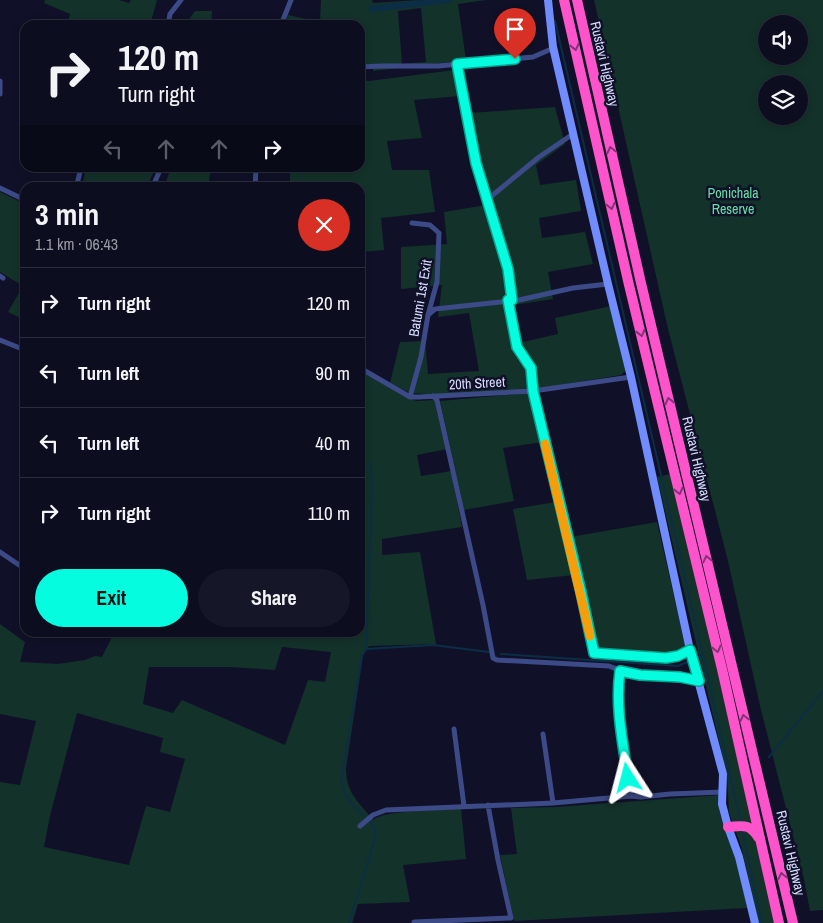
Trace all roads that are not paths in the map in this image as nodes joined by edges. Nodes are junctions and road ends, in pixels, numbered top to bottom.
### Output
1 (182, 0) edge
2 (291, 0) edge
3 (548, 0) edge
4 (564, 0) edge
5 (576, 0) edge
6 (169, 20) edge
7 (283, 20) edge
8 (549, 50) dead end
9 (457, 64) junction
10 (365, 68) edge
11 (0, 81) edge
12 (0, 94) edge
13 (573, 134) junction
14 (0, 188) edge
15 (20, 198) edge
16 (488, 199) junction
17 (412, 223) dead end
18 (608, 284) junction
19 (510, 300) junction
20 (428, 315) junction
21 (0, 340) edge
22 (20, 348) edge
23 (365, 371) edge
24 (631, 377) junction
25 (533, 391) junction
26 (434, 396) junction
27 (410, 397) junction
28 (0, 552) edge
29 (20, 566) edge
30 (691, 652) junction
31 (620, 671) junction
32 (699, 681) junction
33 (454, 729) dead end
34 (543, 734) dead end
35 (724, 792) junction
36 (631, 796) junction
37 (553, 803) junction
38 (488, 805) junction
39 (464, 806) junction
40 (752, 808) junction
41 (360, 826) dead end
42 (736, 826) junction
43 (759, 837) junction
44 (505, 920) edge
45 (794, 921) edge
46 (414, 922) edge
47 (755, 923) edge
48 (779, 923) edge

1 - 6 street
2 - 7 street
3 - 13 street
4 -> 40 highway, Rustavi Highway
45 -> 5 highway, Rustavi Highway
8 - 9 street
9 - 10 street
9 - 16 street
11 - 12 street
13 - 16 street
13 - 18 street
14 - 15 street
16 - 19 street
17 - 20 street, Batumi 1st Exit
18 - 19 street
18 - 24 street
19 - 20 street
19 - 25 street
20 - 27 street, Batumi 1st Exit
21 - 22 street
23 - 27 street
24 - 25 street, 20th Street
24 - 30 street
25 - 26 street, 20th Street
25 - 30 street
26 - 27 street, 20th Street
26 - 31 street
28 - 29 street
30 - 32 street
31 - 32 street
31 - 36 street
32 - 35 street
33 - 39 street
34 - 37 street
35 - 36 street
35 - 42 street
36 - 37 street
37 - 38 street
38 - 39 street
38 - 44 street
39 - 41 street
40 - 42 highway
40 - 43 highway, Rustavi Highway
42 - 43 highway
42 - 47 street
43 - 48 highway, Rustavi Highway
44 - 46 street

